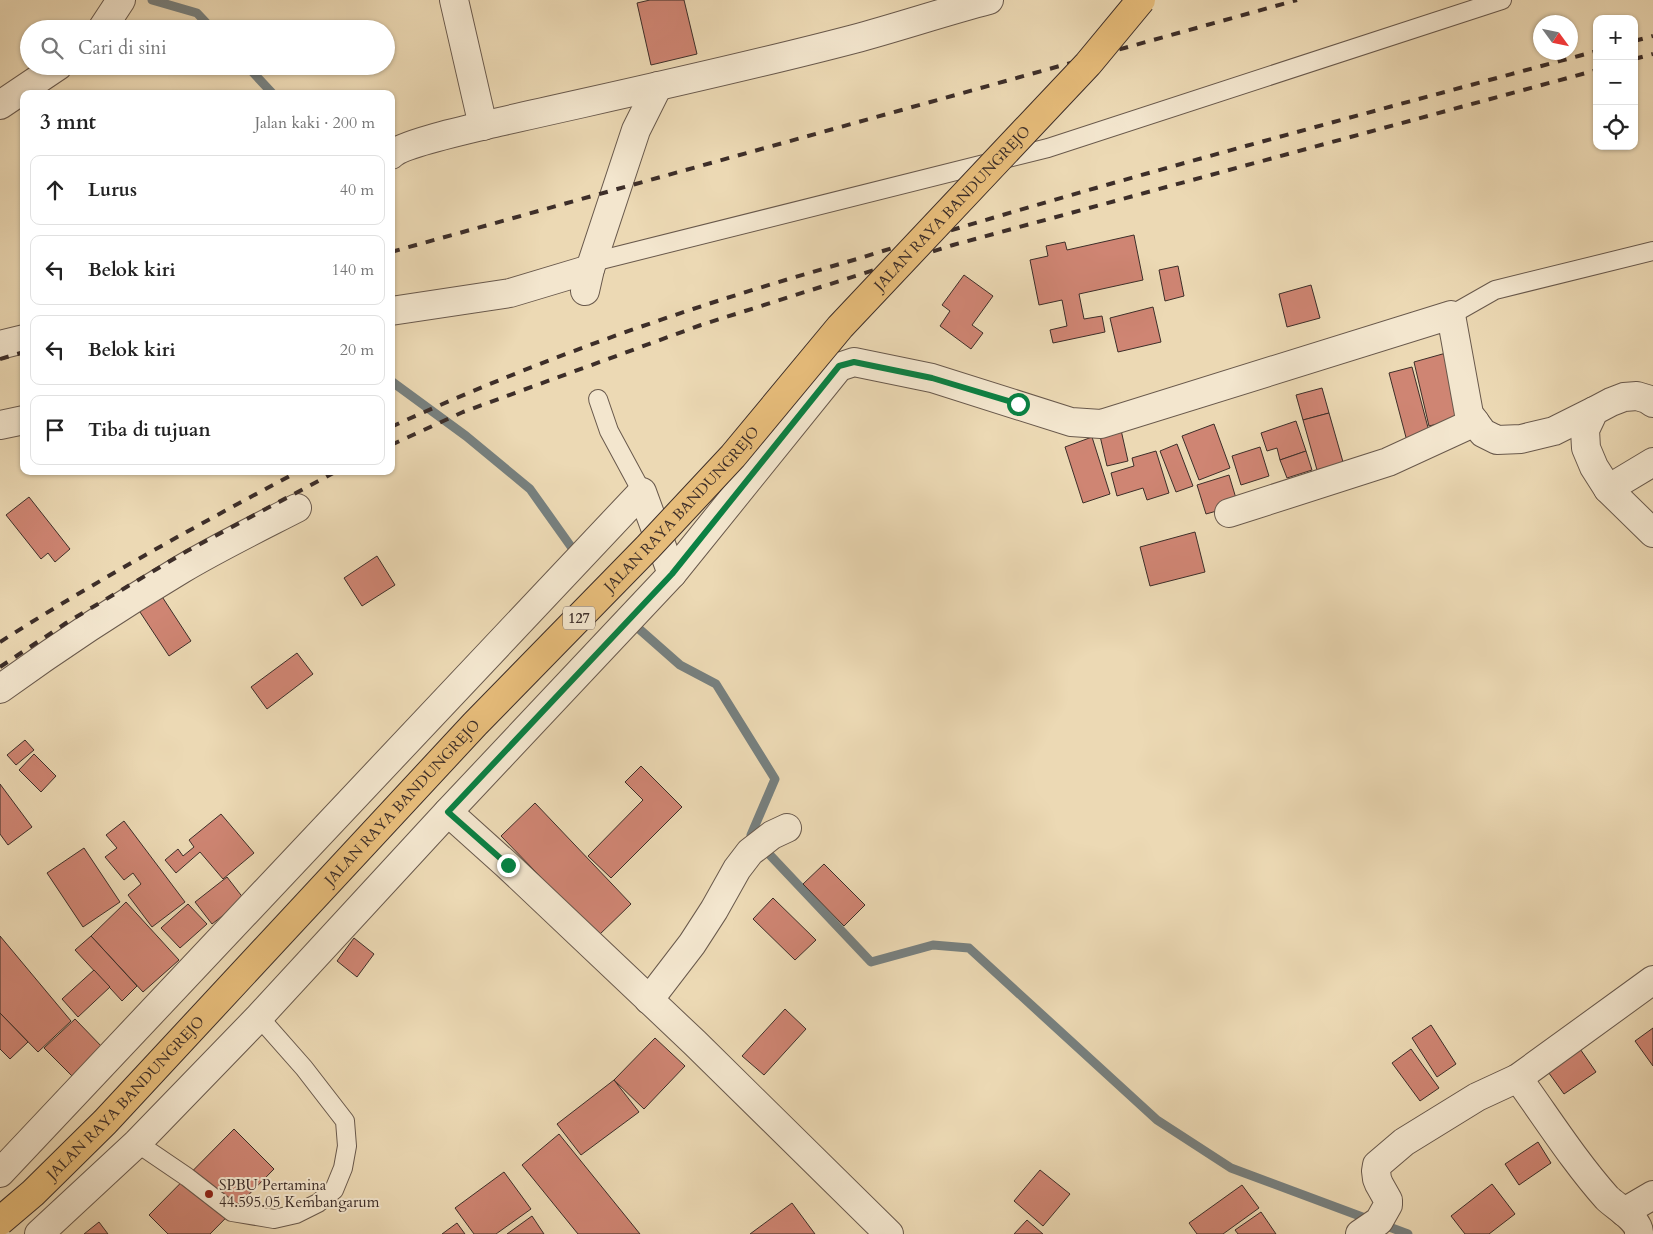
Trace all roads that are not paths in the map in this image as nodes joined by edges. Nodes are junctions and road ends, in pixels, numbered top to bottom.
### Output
1 (121, 0) edge
2 (454, 0) edge
3 (989, 0) edge
4 (1141, 0) edge
5 (1502, 0) edge
6 (946, 5) edge
7 (108, 20) edge
8 (45, 75) edge
9 (658, 86) junction
10 (23, 90) edge
11 (20, 92) edge
12 (0, 106) edge
13 (482, 126) junction
14 (395, 152) edge
15 (1653, 251) edge
16 (590, 274) junction
17 (395, 309) edge
18 (1451, 315) junction
19 (20, 340) edge
20 (0, 345) edge
21 (598, 398) dead end
22 (1651, 399) edge
23 (1594, 410) junction
24 (20, 421) edge
25 (1475, 422) junction
26 (0, 426) edge
27 (1653, 462) edge
28 (1608, 489) junction
29 (642, 492) junction
30 (296, 508) dead end
31 (1229, 513) dead end
32 (1653, 533) edge
33 (672, 574) junction
34 (0, 689) edge
35 (448, 812) junction
36 (779, 832) dead end
37 (1653, 980) edge
38 (649, 1000) junction
39 (259, 1017) junction
40 (1518, 1078) junction
41 (137, 1144) junction
42 (2, 1167) edge
43 (1653, 1195) edge
44 (0, 1221) edge
45 (1632, 1223) edge
46 (1369, 1227) edge
47 (40, 1234) edge
48 (889, 1234) edge

1 - 7 street
2 - 13 street
3 - 6 street
4 - 44 main road, JALAN RAYA BANDUNGREJO / 127, bridge
5 - 16 lane
6 - 9 street
8 - 10 street
9 - 13 street
9 - 16 street
11 - 12 street
13 - 14 street
15 - 18 lane
16 - 17 street
18 - 25 street
18 - 33 street
19 - 20 street
21 - 29 lane
22 - 23 street
23 - 25 street
23 - 28 street
24 - 26 street
25 - 31 street
27 - 28 street
28 - 32 street
29 - 33 street
29 - 42 street
30 - 34 street
33 - 35 street
35 - 38 street
35 - 39 street
36 - 38 street
37 - 40 street
38 - 48 street
39 - 41 street
39 - 41 lane
40 - 45 street
40 - 46 street
41 - 47 street
43 - 45 street

